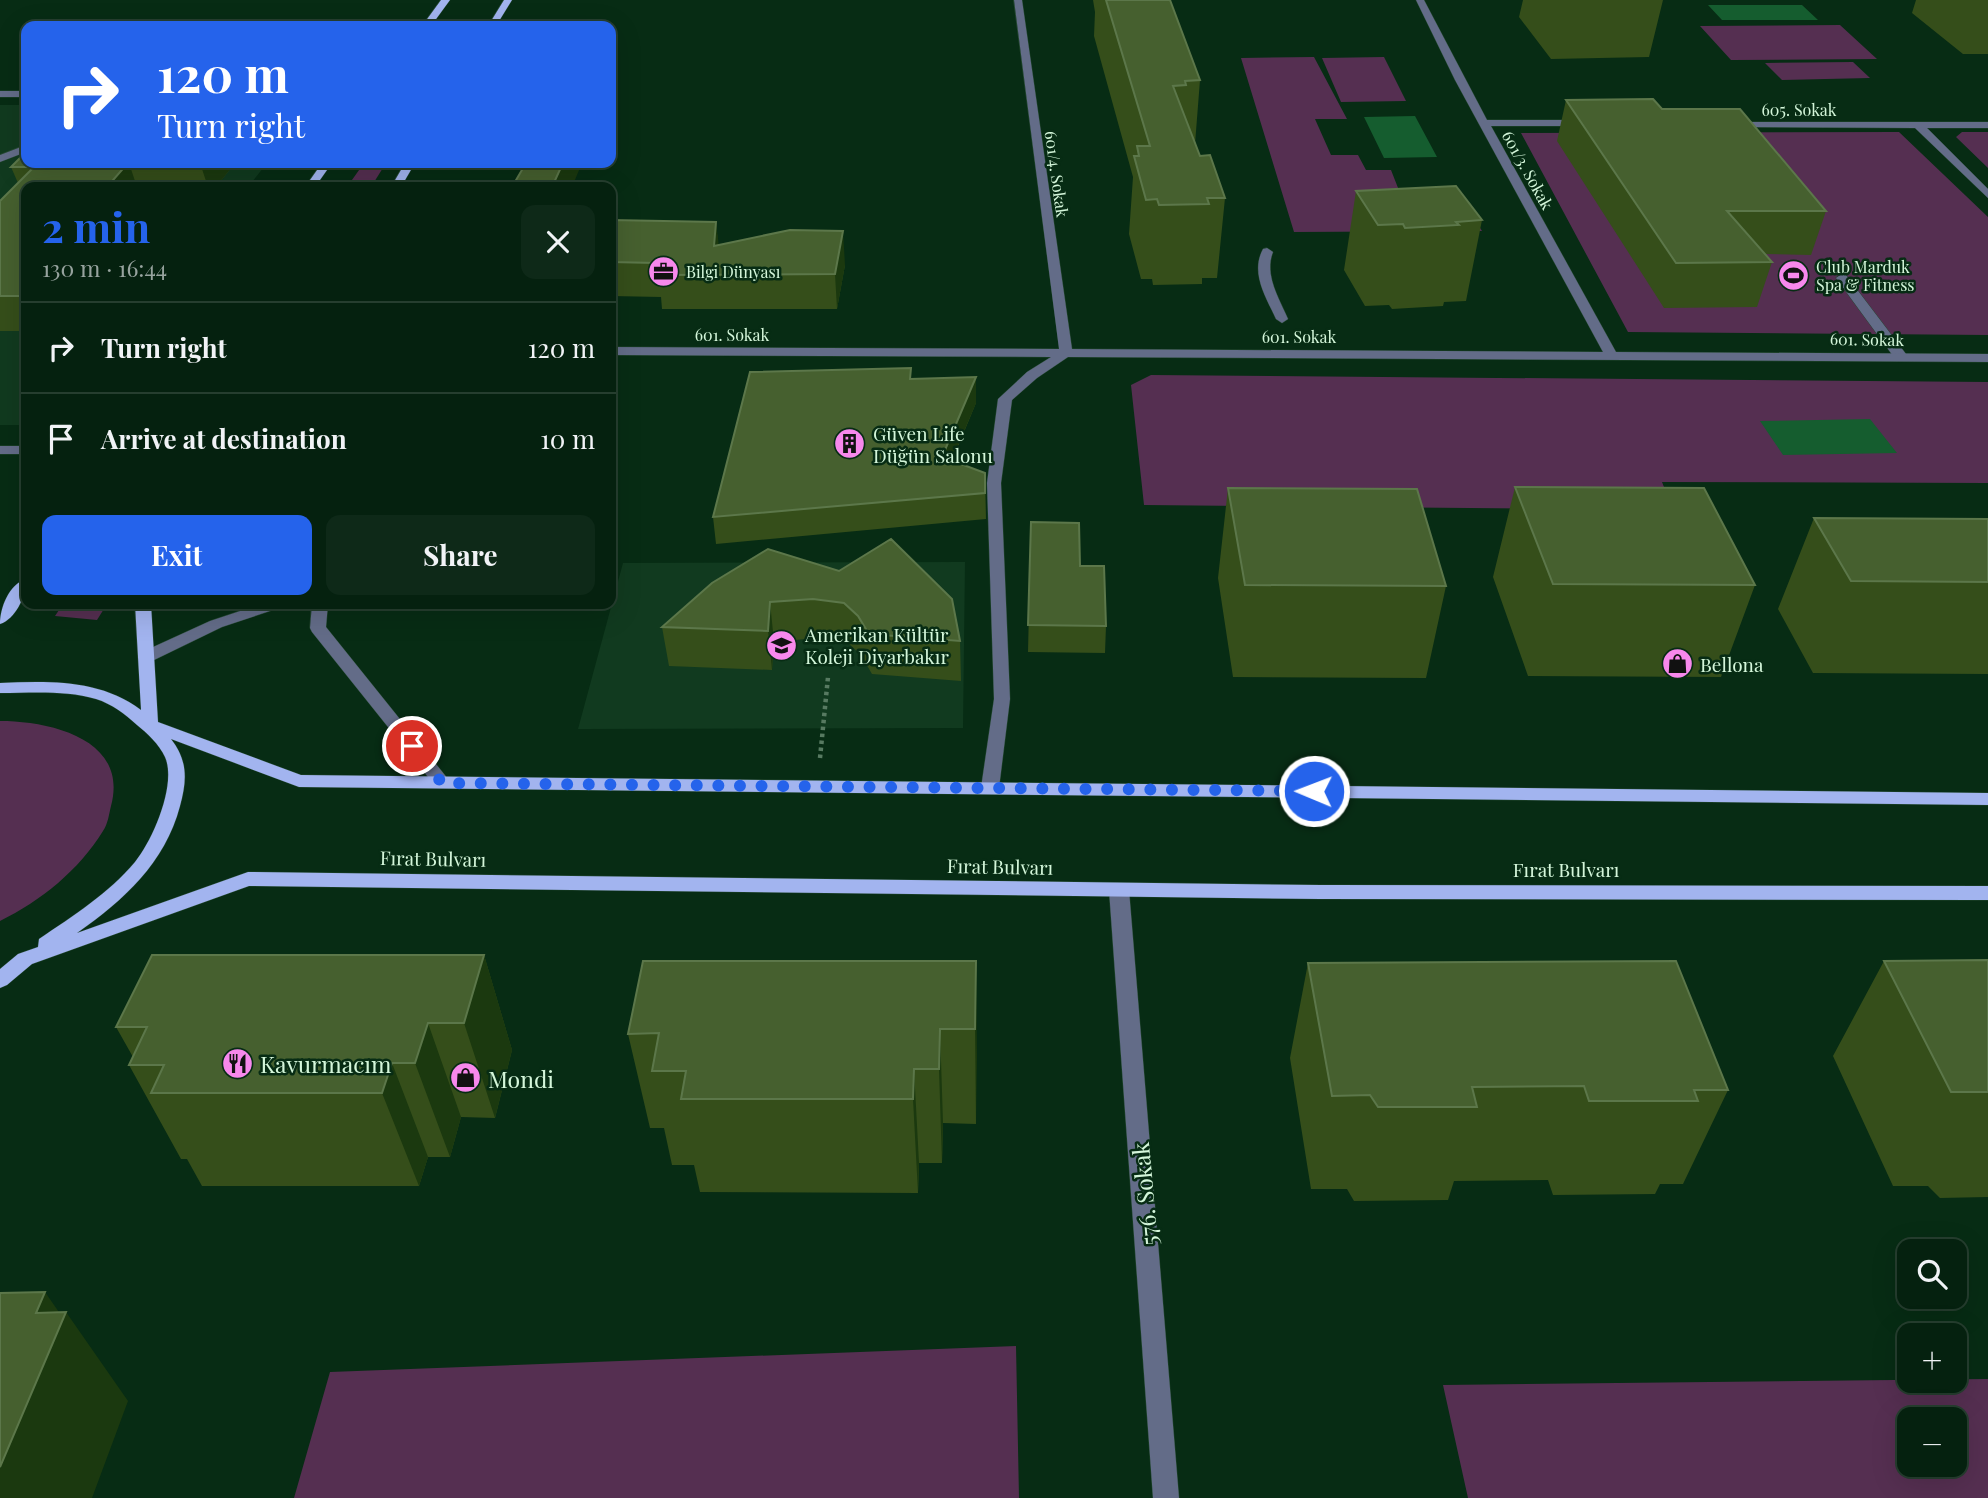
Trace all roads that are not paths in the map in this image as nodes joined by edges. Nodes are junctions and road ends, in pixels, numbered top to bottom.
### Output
1 (446, 0) edge
2 (508, 0) edge
3 (1017, 0) edge
4 (1420, 0) edge
5 (430, 21) edge
6 (495, 21) edge
7 (0, 94) edge
8 (21, 94) edge
9 (1484, 123) junction
10 (1596, 123) edge
11 (1722, 124) edge
12 (1918, 125) junction
13 (1988, 125) edge
14 (21, 150) edge
15 (0, 159) edge
16 (1988, 195) edge
17 (1267, 252) dead end
18 (1842, 278) dead end
19 (1282, 319) dead end
20 (616, 351) edge
21 (1066, 353) junction
22 (1611, 354) junction
23 (1901, 357) junction
24 (1988, 358) edge
25 (0, 450) edge
26 (21, 450) edge
27 (21, 591) edge
28 (143, 609) edge
29 (261, 609) edge
30 (320, 609) edge
31 (0, 619) edge
32 (146, 657) junction
33 (0, 688) edge
34 (150, 725) junction
35 (442, 783) junction
36 (990, 788) junction
37 (1988, 799) edge
38 (1119, 890) junction
39 (1988, 893) edge
40 (24, 959) junction
41 (0, 969) edge
42 (0, 980) edge
43 (1167, 1498) edge

1 - 5 main road
2 - 6 main road
3 - 21 street, 601/4. Sokak
4 - 9 street, 601/3. Sokak
7 - 8 street
9 - 10 street
9 - 22 street, 601/3. Sokak
11 - 12 street, 605. Sokak
12 - 13 street, 605. Sokak
12 - 16 street
14 - 15 street
17 - 19 street
18 - 23 street
20 - 21 street, 601. Sokak
21 - 22 street, 601. Sokak
21 - 36 street
22 - 23 street, 601. Sokak
23 - 24 street, 601. Sokak
25 - 26 street
27 - 31 main road
28 - 32 main road
29 - 32 street
30 - 35 street
32 - 34 main road
33 - 34 main road
34 - 35 main road
34 - 40 main road
35 - 36 main road
36 - 37 main road
38 - 39 main road, Fırat Bulvarı
38 - 40 main road, Fırat Bulvarı
38 - 43 street, 576. Sokak
40 - 41 main road
40 - 42 main road

